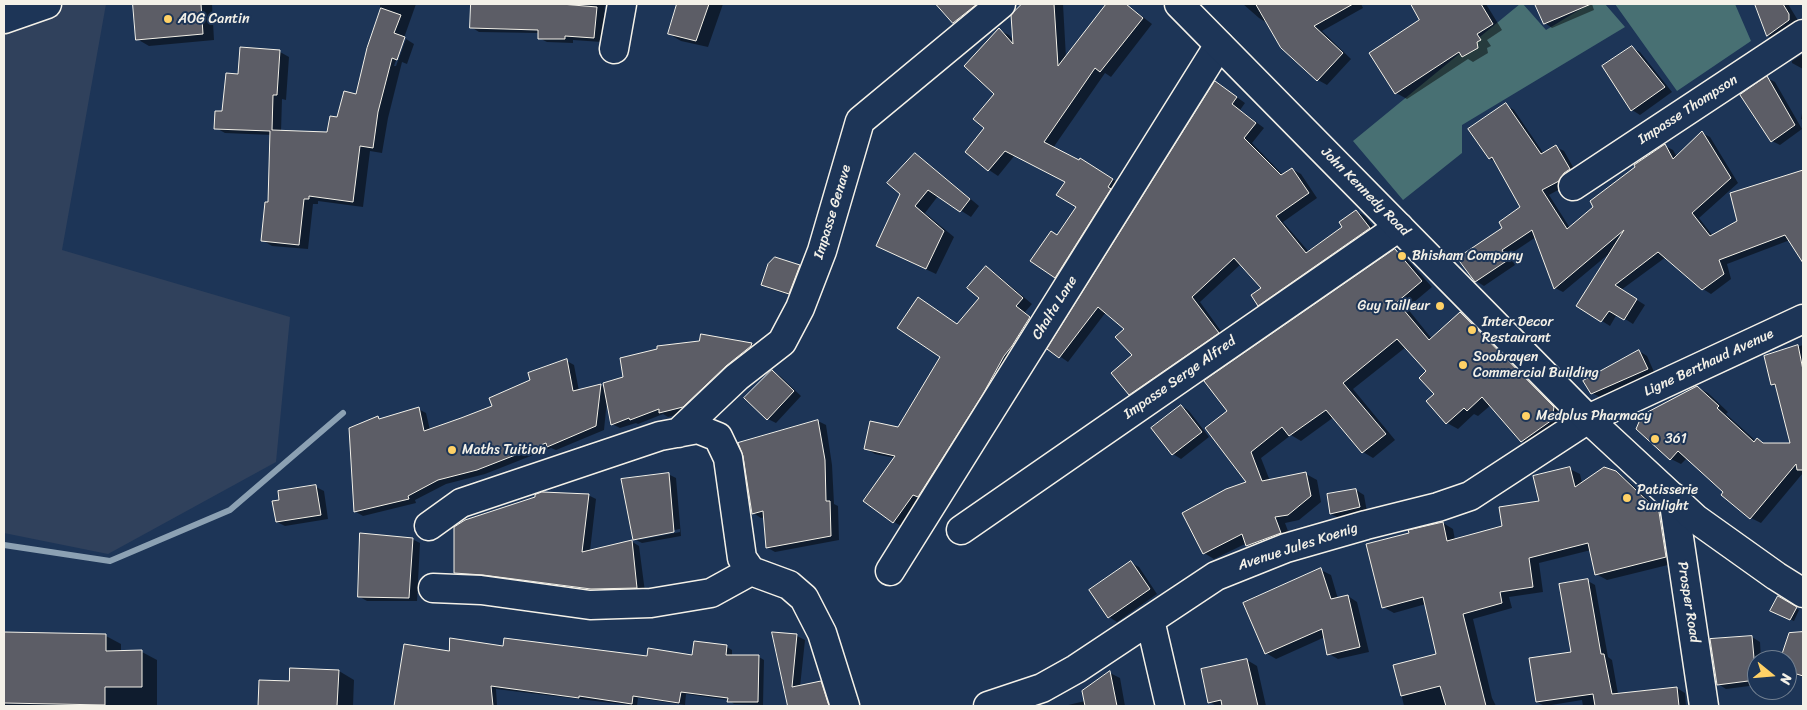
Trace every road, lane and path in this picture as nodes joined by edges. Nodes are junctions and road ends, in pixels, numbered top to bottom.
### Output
1 (47, 4) edge
2 (622, 4) edge
3 (1001, 4) edge
4 (1179, 4) edge
5 (4, 19) edge
6 (1803, 34) edge
7 (1219, 45) junction
8 (614, 49) dead end
9 (1573, 186) dead end
10 (1399, 227) junction
11 (1803, 319) edge
12 (1588, 419) junction
13 (688, 431) junction
14 (1672, 497) junction
15 (429, 526) dead end
16 (961, 530) dead end
17 (751, 571) junction
18 (890, 571) dead end
19 (433, 588) dead end
20 (1803, 593) edge
21 (1150, 620) junction
22 (845, 706) edge
23 (988, 706) edge
24 (1170, 706) edge
25 (1704, 706) edge

1 - 5 street
2 - 8 street
3 - 13 street
4 - 7 street, John Kennedy Road
6 - 9 street, Impasse Thompson
7 - 10 street, John Kennedy Road
7 - 18 street, Chalta Lane
10 - 12 street, John Kennedy Road
10 - 16 street, Impasse Serge Alfred
11 - 12 street, Ligne Berthaud Avenue
12 - 14 street, John Kennedy Road
12 - 21 street, Avenue Jules Koenig
13 - 15 street
13 - 17 street
14 - 20 street, John Kennedy Road
14 - 25 street, Prosper Road
17 - 19 street
17 - 22 street
21 - 23 street, Avenue Jules Koenig
21 - 24 street

